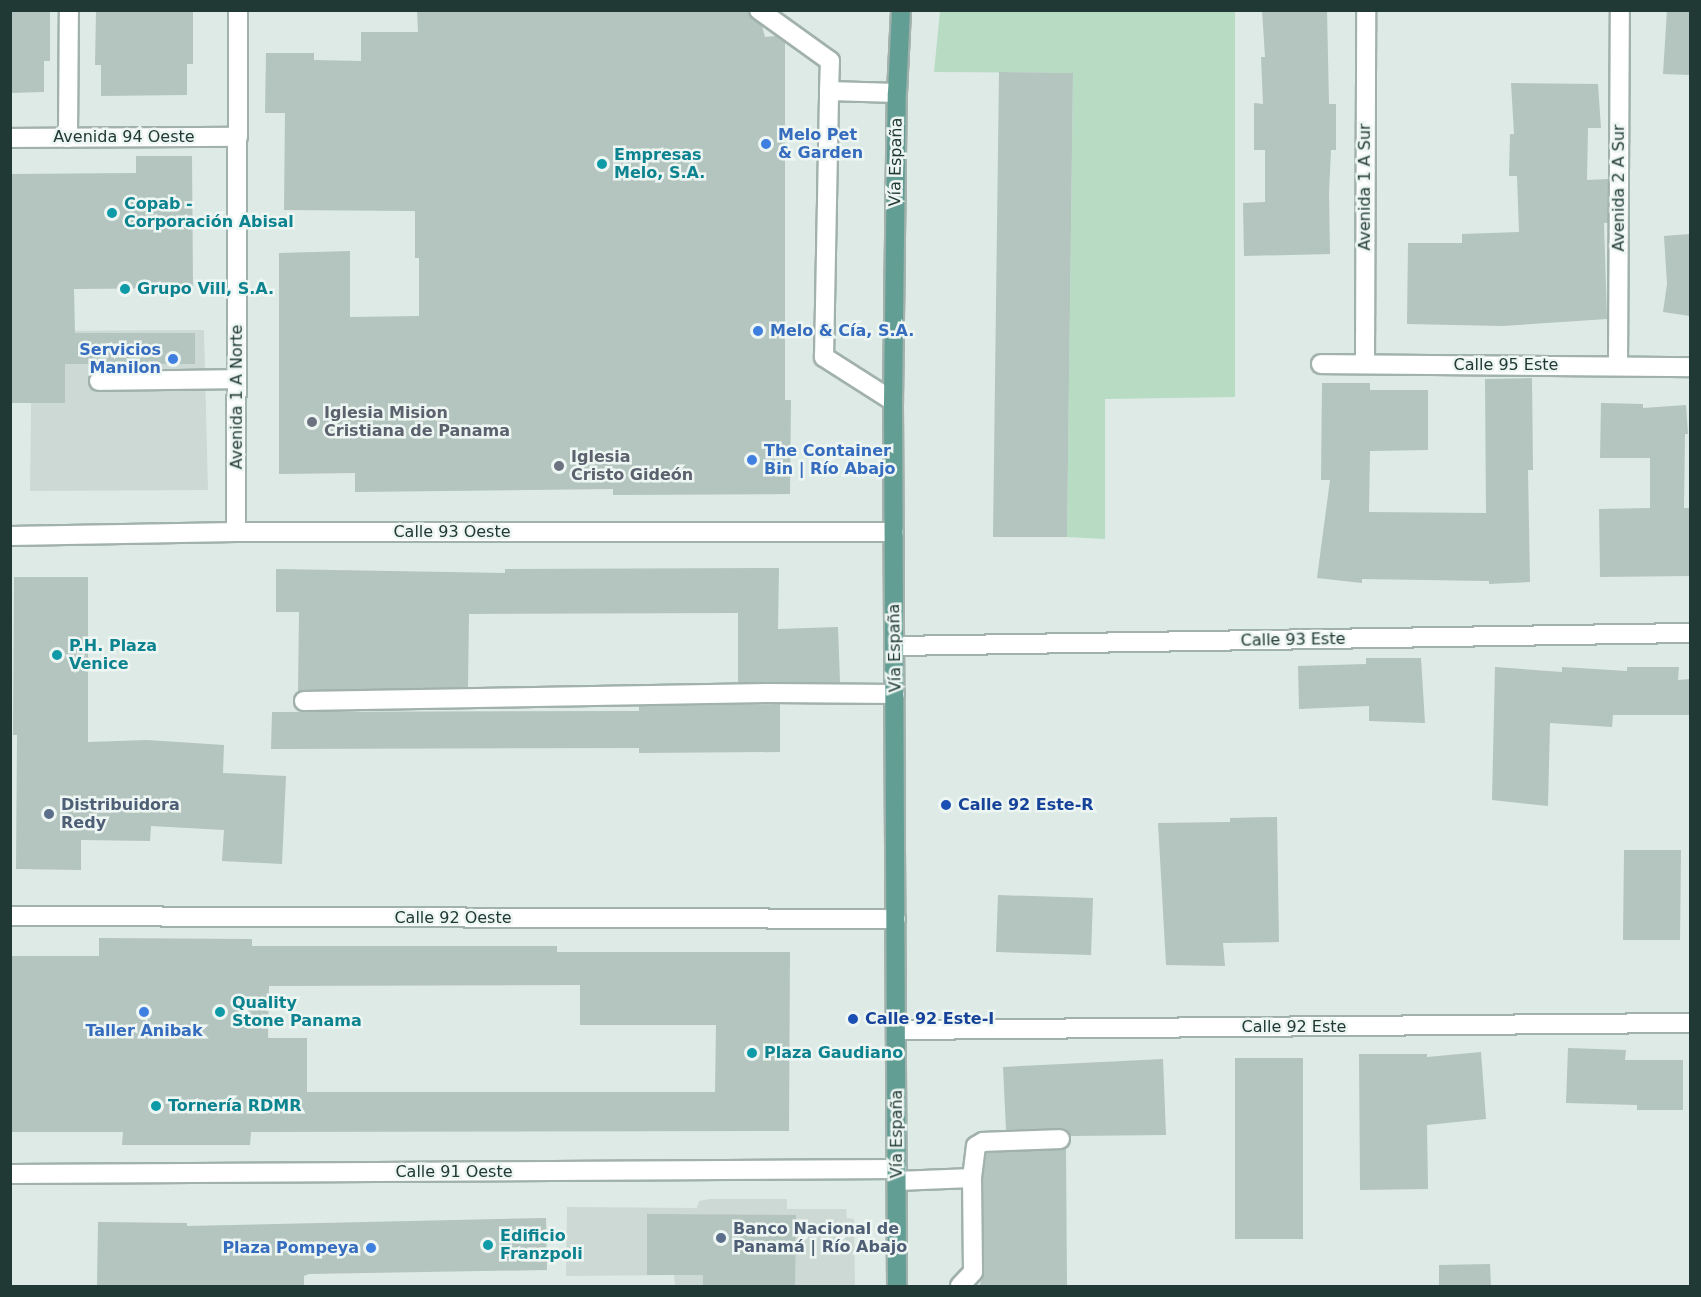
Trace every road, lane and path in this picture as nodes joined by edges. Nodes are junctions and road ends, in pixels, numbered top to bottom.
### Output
1 (69, 10) edge
2 (238, 10) edge
3 (759, 10) edge
4 (901, 10) edge
5 (1366, 10) edge
6 (1620, 10) edge
7 (830, 91) junction
8 (897, 93) junction
9 (238, 137) junction
10 (10, 138) edge
11 (68, 138) junction
12 (1321, 364) dead end
13 (1365, 364) junction
14 (1618, 366) junction
15 (1690, 367) edge
16 (237, 379) junction
17 (99, 381) dead end
18 (893, 401) junction
19 (236, 532) junction
20 (894, 532) junction
21 (10, 536) edge
22 (1690, 633) edge
23 (895, 646) junction
24 (896, 694) junction
25 (304, 701) dead end
26 (10, 916) edge
27 (896, 919) junction
28 (1690, 1023) edge
29 (898, 1030) junction
30 (1060, 1139) dead end
31 (10, 1174) edge
32 (897, 1175) junction
33 (972, 1178) junction
34 (897, 1287) edge
35 (960, 1287) edge

1 - 11 street
2 - 9 street, Avenida 1 A Norte
3 - 7 street
4 - 8 main road, Vía España
5 - 13 street, Avenida 1 A Sur
6 - 14 street, Avenida 2 A Sur
7 - 8 street
7 - 18 street
8 - 18 main road, Vía España
9 - 11 street, Avenida 94 Oeste
9 - 16 street, Avenida 1 A Norte
10 - 11 street, Avenida 94 Oeste
12 - 13 street, Calle 95 Este
13 - 14 street, Calle 95 Este
14 - 15 street, Calle 95 Este
16 - 17 street
16 - 19 street, Avenida 1 A Norte
18 - 20 main road, Vía España
19 - 20 street, Calle 93 Oeste
19 - 21 street, Calle 93 Oeste
20 - 23 main road, Vía España
22 - 23 street, Calle 93 Este
23 - 24 main road, Vía España
24 - 25 street
24 - 27 main road, Vía España
26 - 27 street, Calle 92 Oeste
27 - 29 main road, Vía España
28 - 29 street, Calle 92 Este
29 - 32 main road, Vía España
30 - 33 street
31 - 32 street, Calle 91 Oeste
32 - 33 street, Calle 91 Oeste
32 - 34 main road, Vía España
33 - 35 street

